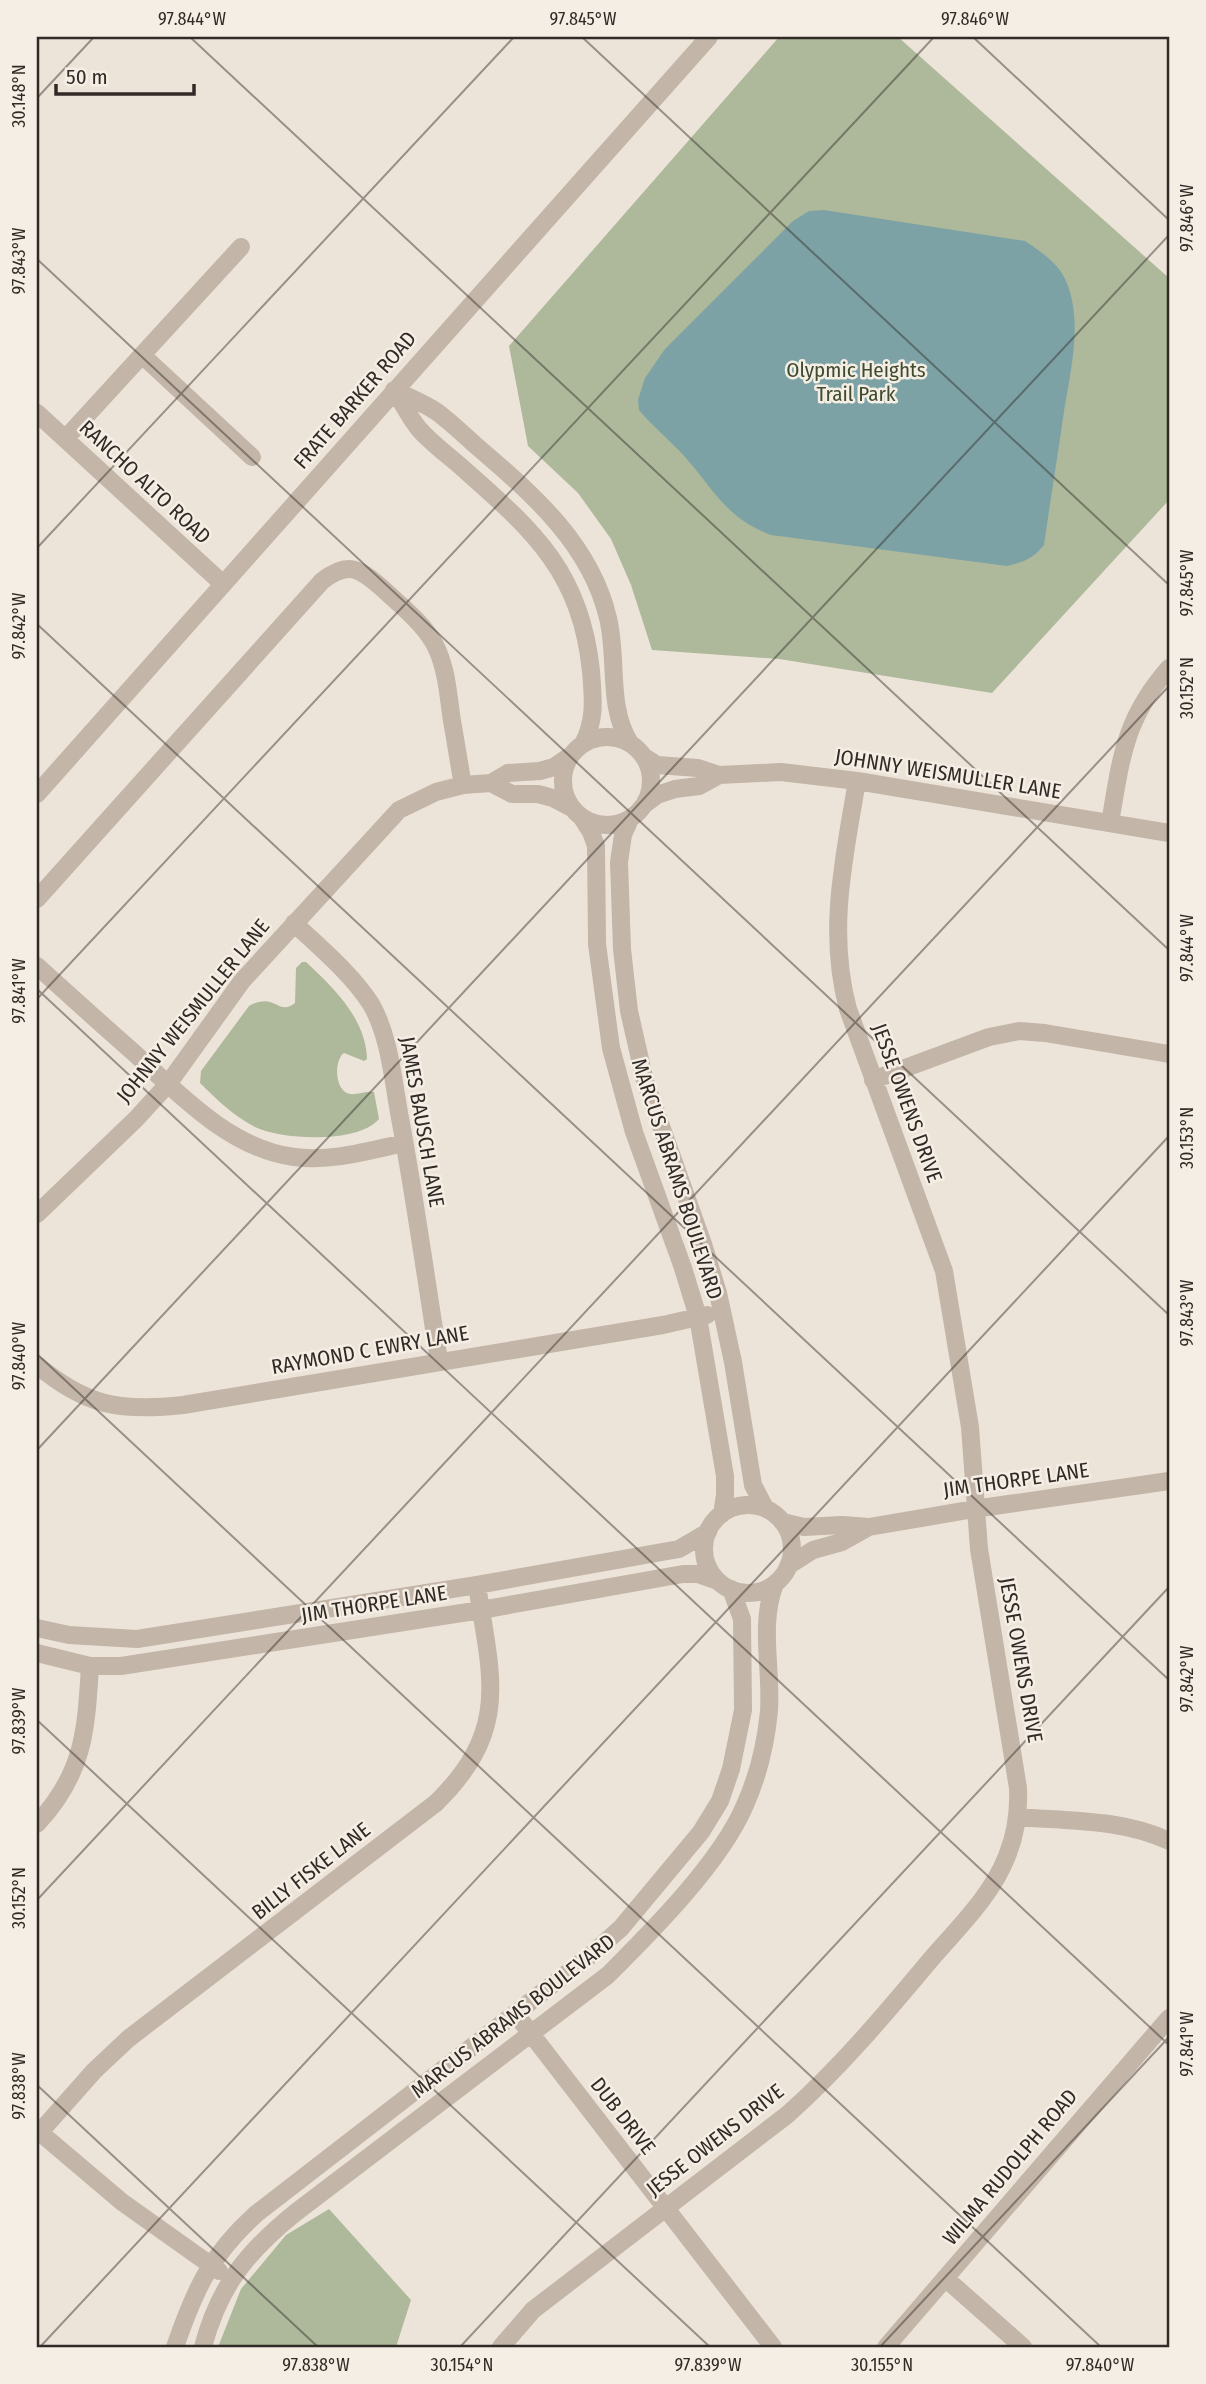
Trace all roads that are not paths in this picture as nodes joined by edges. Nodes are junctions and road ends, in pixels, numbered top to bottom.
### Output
1 (709, 37) edge
2 (241, 247) dead end
3 (142, 355) junction
4 (394, 390) junction
5 (37, 413) edge
6 (65, 439) junction
7 (252, 457) dead end
8 (223, 584) junction
9 (1169, 668) edge
10 (637, 749) junction
11 (576, 750) junction
12 (719, 775) junction
13 (857, 781) junction
14 (491, 783) junction
15 (463, 785) junction
16 (37, 794) edge
17 (645, 804) junction
18 (576, 813) junction
19 (630, 819) junction
20 (1110, 823) junction
21 (1169, 833) edge
22 (37, 899) edge
23 (294, 923) junction
24 (37, 966) edge
25 (1169, 1054) edge
26 (873, 1080) junction
27 (168, 1084) junction
28 (404, 1143) junction
29 (37, 1214) edge
30 (721, 1311) junction
31 (698, 1317) junction
32 (439, 1360) junction
33 (37, 1364) edge
34 (1169, 1481) edge
35 (765, 1508) junction
36 (974, 1509) junction
37 (722, 1514) junction
38 (783, 1522) junction
39 (869, 1527) junction
40 (708, 1532) junction
41 (789, 1566) junction
42 (775, 1584) junction
43 (477, 1585) junction
44 (725, 1585) junction
45 (481, 1610) junction
46 (37, 1628) edge
47 (37, 1653) edge
48 (90, 1666) junction
49 (1018, 1817) junction
50 (37, 1824) edge
51 (1169, 1841) edge
52 (515, 2013) junction
53 (1169, 2018) edge
54 (530, 2034) junction
55 (38, 2131) edge
56 (665, 2207) junction
57 (210, 2264) junction
58 (945, 2278) junction
59 (230, 2279) junction
60 (175, 2347) edge
61 (203, 2347) edge
62 (501, 2347) edge
63 (773, 2347) edge
64 (886, 2347) edge
65 (1023, 2347) edge

1 - 4 street, FRATE BARKER ROAD
2 - 3 street
3 - 6 street
3 - 7 street
4 - 8 street, FRATE BARKER ROAD
4 - 10 street
4 - 11 street
5 - 6 street, RANCHO ALTO ROAD
6 - 8 street, RANCHO ALTO ROAD
8 - 16 street, FRATE BARKER ROAD
9 - 20 street
10 - 11 street
10 - 12 street, JOHNNY WEISMULLER LANE
10 - 17 street
11 - 14 street, JOHNNY WEISMULLER LANE
11 - 18 street
12 - 13 street, JOHNNY WEISMULLER LANE
12 - 17 street, JOHNNY WEISMULLER LANE
13 - 20 street, JOHNNY WEISMULLER LANE
13 - 26 street, JESSE OWENS DRIVE
14 - 15 street, JOHNNY WEISMULLER LANE
14 - 18 street, JOHNNY WEISMULLER LANE
15 - 22 street
15 - 23 street, JOHNNY WEISMULLER LANE
17 - 19 street
18 - 19 street
18 - 31 street, MARCUS ABRAMS BOULEVARD
19 - 30 street, MARCUS ABRAMS BOULEVARD
20 - 21 street, JOHNNY WEISMULLER LANE
23 - 27 street, JOHNNY WEISMULLER LANE
23 - 28 street, JAMES BAUSCH LANE
24 - 27 street
25 - 26 street
26 - 36 street, JESSE OWENS DRIVE
27 - 28 street
27 - 29 street, JOHNNY WEISMULLER LANE
28 - 32 street, JAMES BAUSCH LANE
30 - 31 street, RAYMOND C EWRY LANE
30 - 35 street, MARCUS ABRAMS BOULEVARD
31 - 32 street, RAYMOND C EWRY LANE
31 - 37 street, MARCUS ABRAMS BOULEVARD
32 - 33 street, RAYMOND C EWRY LANE
34 - 36 street, JIM THORPE LANE
35 - 37 street
35 - 38 street
36 - 39 street, JIM THORPE LANE
36 - 49 street, JESSE OWENS DRIVE
37 - 40 street
38 - 39 street, JIM THORPE LANE
38 - 41 street
39 - 41 street, JIM THORPE LANE
40 - 43 street, JIM THORPE LANE
40 - 44 street
41 - 42 street
42 - 44 street
42 - 54 street, MARCUS ABRAMS BOULEVARD
43 - 45 street, BILLY FISKE LANE
43 - 46 street, JIM THORPE LANE
44 - 45 street, JIM THORPE LANE
44 - 52 street, MARCUS ABRAMS BOULEVARD
45 - 48 street, JIM THORPE LANE
45 - 55 street, BILLY FISKE LANE
47 - 48 street, JIM THORPE LANE
48 - 50 street
49 - 51 street
49 - 56 street, JESSE OWENS DRIVE
52 - 54 street, DUB DRIVE
52 - 57 street, MARCUS ABRAMS BOULEVARD
53 - 58 street, WILMA RUDOLPH ROAD
54 - 56 street, DUB DRIVE
54 - 59 street, MARCUS ABRAMS BOULEVARD
55 - 57 street
56 - 62 street, JESSE OWENS DRIVE
56 - 63 street, DUB DRIVE
57 - 59 street
57 - 60 street, MARCUS ABRAMS BOULEVARD
58 - 64 street, WILMA RUDOLPH ROAD
58 - 65 street
59 - 61 street, MARCUS ABRAMS BOULEVARD

